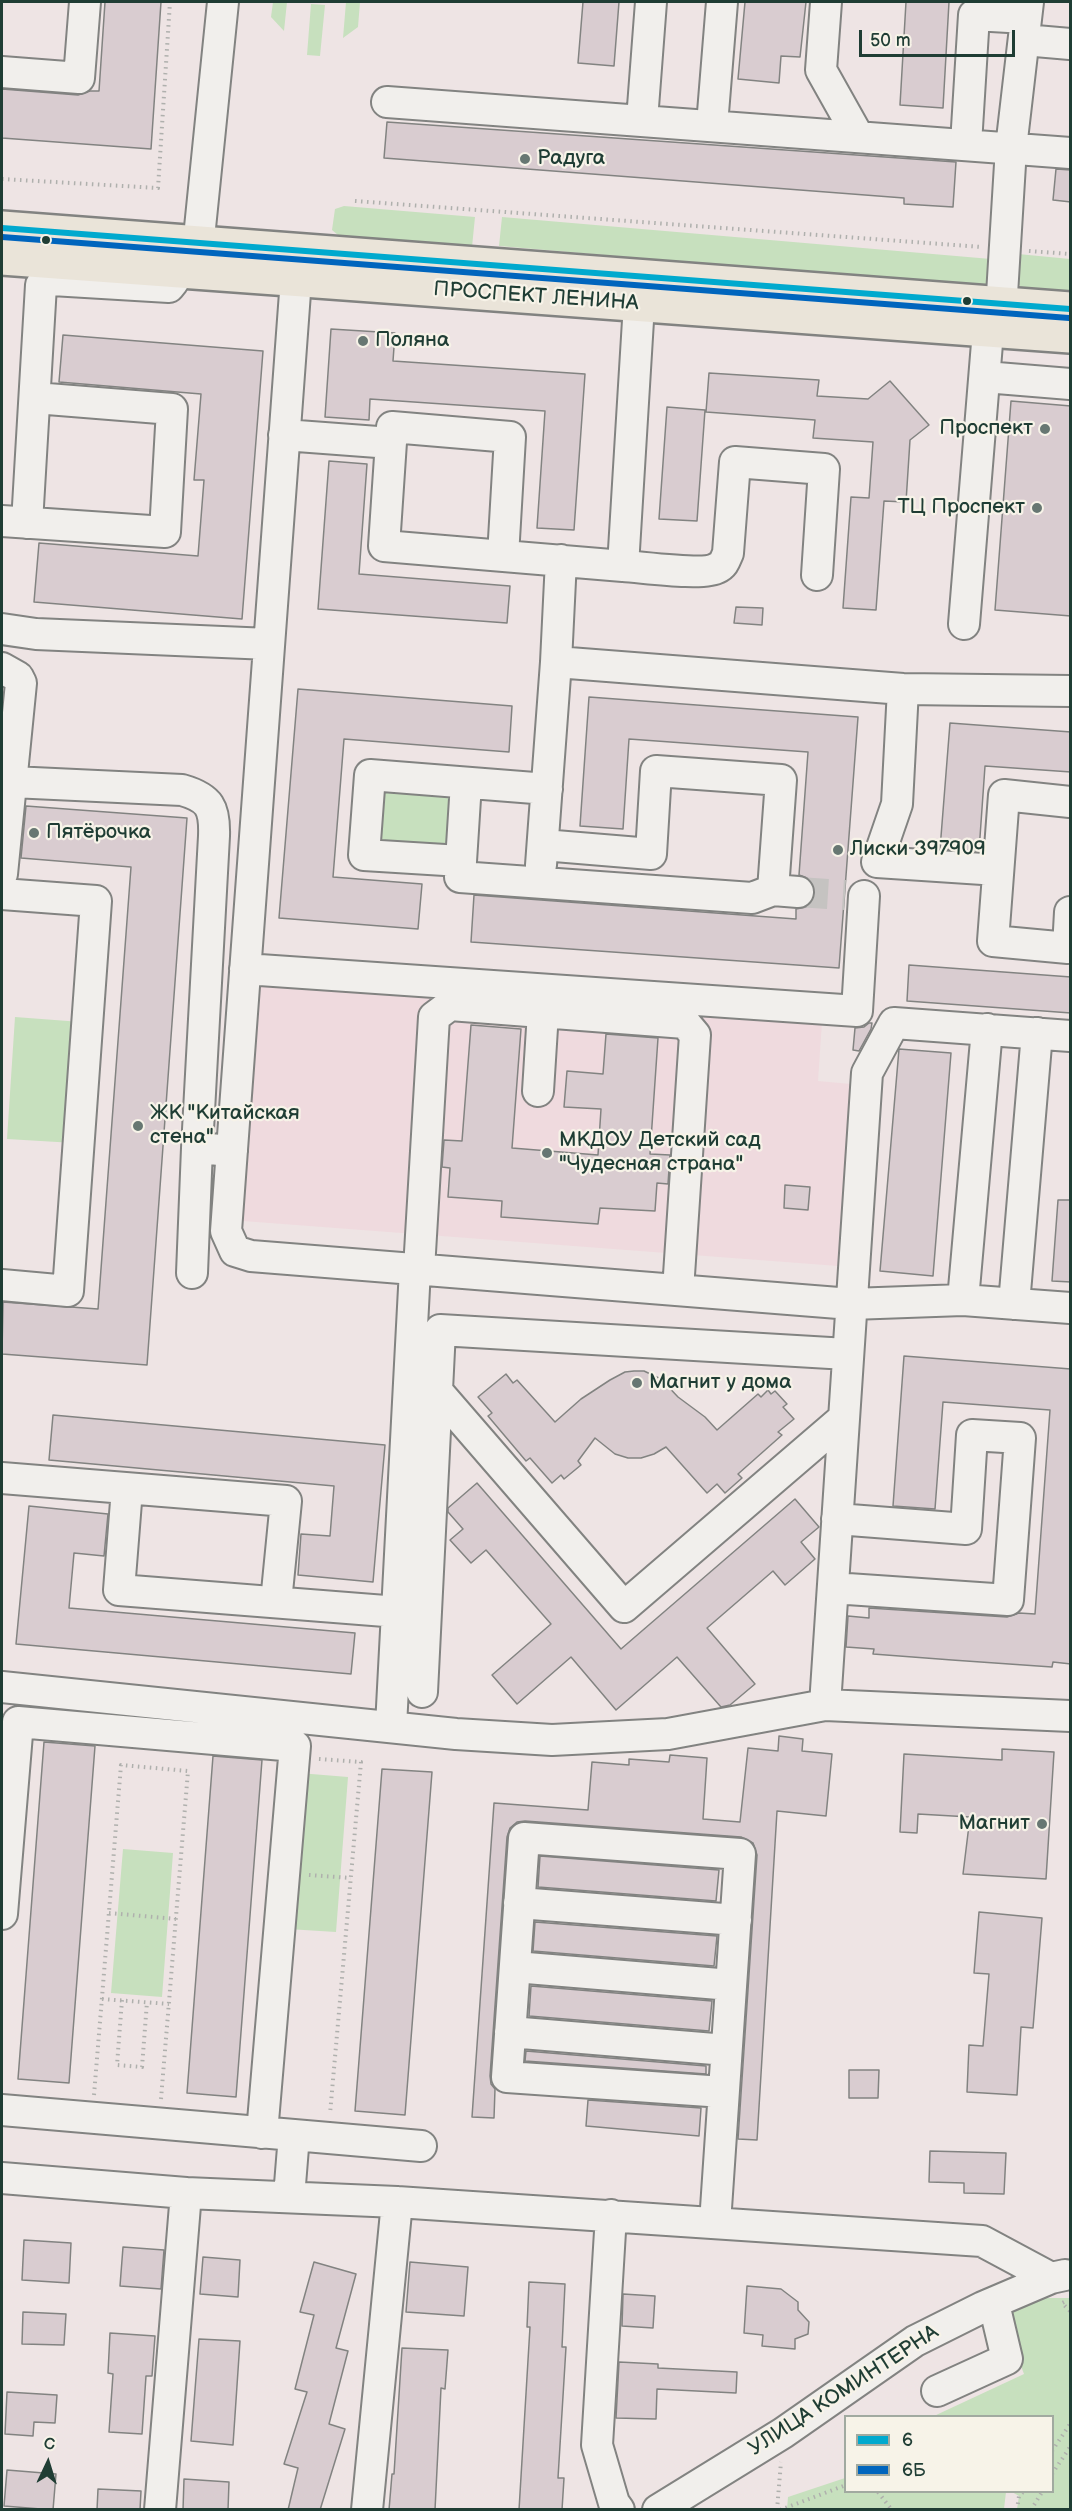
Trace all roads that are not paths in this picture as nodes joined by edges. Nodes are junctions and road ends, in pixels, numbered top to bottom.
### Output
1 (85, 2) edge
2 (223, 2) edge
3 (651, 2) edge
4 (722, 2) edge
5 (826, 2) edge
6 (1026, 20) edge
7 (1071, 44) edge
8 (2, 72) edge
9 (387, 102) dead end
10 (642, 120) junction
11 (712, 125) junction
12 (858, 136) junction
13 (966, 144) junction
14 (1011, 148) junction
15 (1071, 153) edge
16 (2, 228) edge
17 (2, 258) edge
18 (189, 261) junction
19 (296, 279) junction
20 (639, 304) junction
21 (1071, 309) edge
22 (996, 322) junction
23 (1071, 336) edge
24 (985, 377) junction
25 (1071, 384) edge
26 (35, 398) junction
27 (284, 435) junction
28 (391, 443) junction
29 (14, 522) edge
30 (503, 556) junction
31 (561, 560) junction
32 (623, 566) junction
33 (817, 574) dead end
34 (964, 624) dead end
35 (2, 628) edge
36 (269, 644) junction
37 (556, 662) junction
38 (2, 668) edge
39 (903, 688) junction
40 (1071, 691) edge
41 (12, 782) junction
42 (466, 783) junction
43 (547, 789) junction
44 (1071, 802) edge
45 (543, 845) junction
46 (461, 861) junction
47 (877, 862) junction
48 (998, 870) junction
49 (2, 874) edge
50 (540, 883) junction
51 (2, 894) edge
52 (1071, 912) edge
53 (245, 969) junction
54 (543, 1012) junction
55 (987, 1029) junction
56 (1037, 1033) junction
57 (1071, 1036) edge
58 (538, 1091) dead end
59 (197, 1148) junction
60 (232, 1151) junction
61 (417, 1269) junction
62 (192, 1273) dead end
63 (2, 1286) edge
64 (678, 1290) junction
65 (963, 1300) junction
66 (851, 1304) junction
67 (1014, 1304) junction
68 (1071, 1308) edge
69 (847, 1354) junction
70 (437, 1392) junction
71 (843, 1419) junction
72 (2, 1478) edge
73 (127, 1489) junction
74 (837, 1519) junction
75 (966, 1528) junction
76 (1013, 1532) junction
77 (833, 1587) junction
78 (276, 1602) junction
79 (398, 1612) junction
80 (2, 1687) edge
81 (422, 1692) dead end
82 (825, 1705) junction
83 (1071, 1716) edge
84 (391, 1726) junction
85 (519, 1903) junction
86 (2, 1914) edge
87 (736, 1920) junction
88 (515, 1967) junction
89 (731, 1985) junction
90 (510, 2032) junction
91 (726, 2050) junction
92 (723, 2092) junction
93 (2, 2110) edge
94 (262, 2133) junction
95 (294, 2135) junction
96 (421, 2146) dead end
97 (2, 2178) edge
98 (186, 2193) junction
99 (289, 2197) junction
100 (397, 2202) junction
101 (611, 2215) junction
102 (715, 2223) junction
103 (1064, 2284) edge
104 (994, 2304) junction
105 (937, 2391) dead end
106 (160, 2510) edge
107 (367, 2510) edge
108 (619, 2510) edge
109 (658, 2510) edge

1 - 8 street
2 - 18 street
3 - 10 street
4 - 11 street
5 - 12 street
6 - 7 street
6 - 13 street
6 - 14 street
9 - 10 street
10 - 11 street
11 - 12 street
12 - 13 street
13 - 14 street
14 - 15 street
14 - 22 street
16 - 18 main road, ПРОСПЕКТ ЛЕНИНА
17 - 18 main road, ПРОСПЕКТ ЛЕНИНА
18 - 19 main road, ПРОСПЕКТ ЛЕНИНА
18 - 22 main road, ПРОСПЕКТ ЛЕНИНА
18 - 26 street
19 - 20 main road, ПРОСПЕКТ ЛЕНИНА
19 - 27 street
20 - 22 main road, ПРОСПЕКТ ЛЕНИНА
20 - 32 street
21 - 22 main road, ПРОСПЕКТ ЛЕНИНА
22 - 23 main road, ПРОСПЕКТ ЛЕНИНА
22 - 24 street
24 - 25 street
24 - 34 street
26 - 29 street
26 - 29 street
27 - 28 street
27 - 36 street
28 - 30 street
28 - 30 street
30 - 31 street
31 - 32 street
31 - 37 street
32 - 33 street
35 - 36 street
36 - 53 street
37 - 39 street
37 - 43 street
38 - 41 street
39 - 40 street
39 - 47 street
41 - 49 street
41 - 59 street
42 - 43 street
42 - 46 street
42 - 46 street
43 - 45 street
44 - 48 street
45 - 50 street
45 - 50 street
46 - 50 street
47 - 48 street
47 - 53 street
48 - 52 street
51 - 63 street
53 - 60 street
54 - 58 street
54 - 61 street
54 - 64 street
55 - 56 street
55 - 65 street
55 - 66 street
56 - 57 street
56 - 67 street
59 - 60 street
59 - 62 street
60 - 61 street
61 - 64 street
61 - 79 street
64 - 66 street
65 - 66 street
65 - 67 street
66 - 69 street
67 - 68 street
69 - 70 street
69 - 71 street
70 - 71 street
70 - 81 street
71 - 74 street
72 - 73 street
73 - 78 street
73 - 78 street
74 - 75 street
74 - 77 street
75 - 76 street
75 - 76 street
76 - 77 street
77 - 82 street
78 - 79 street
79 - 84 street
80 - 84 street
82 - 83 street
82 - 84 street
85 - 87 street
85 - 87 street
85 - 88 street
86 - 94 street
87 - 89 street
88 - 89 street
88 - 90 street
89 - 91 street
90 - 91 street
90 - 92 street
91 - 92 street
92 - 102 street
93 - 94 street
94 - 95 street
95 - 96 street
95 - 99 street
97 - 98 street
98 - 99 street
98 - 106 street
99 - 100 street
100 - 101 street
100 - 107 street
101 - 102 street
101 - 108 street
102 - 103 street
103 - 104 street, УЛИЦА КОМИНТЕРНА
104 - 105 street
104 - 109 street, УЛИЦА КОМИНТЕРНА

